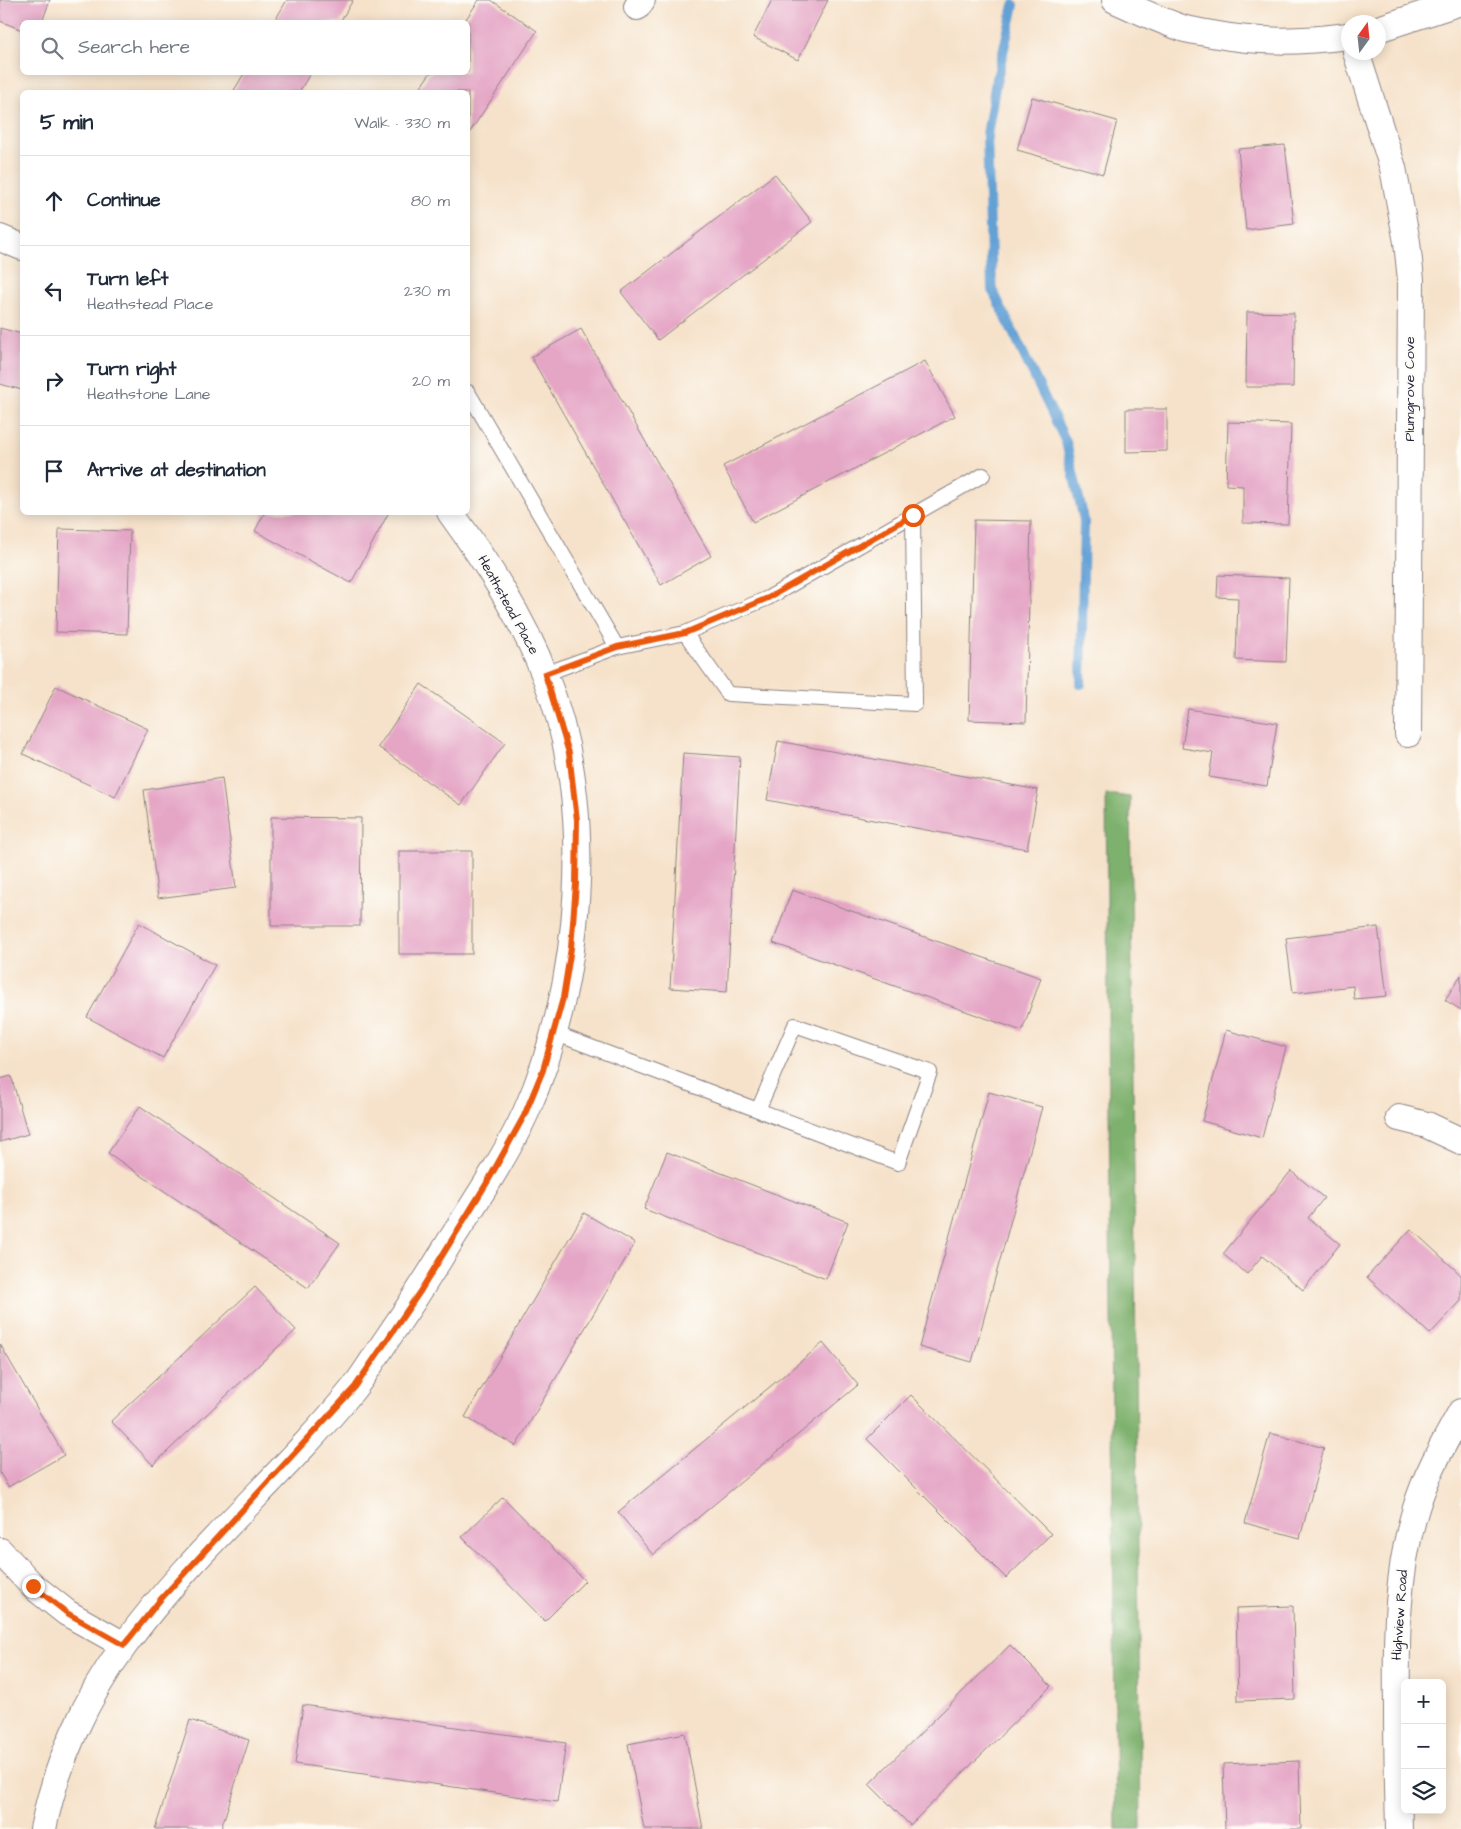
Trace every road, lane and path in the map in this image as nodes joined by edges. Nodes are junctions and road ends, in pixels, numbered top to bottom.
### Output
1 (1115, 0) edge
2 (1461, 2) edge
3 (1386, 26) edge
4 (1341, 37) edge
5 (1359, 60) edge
6 (0, 238) edge
7 (20, 246) edge
8 (470, 395) edge
9 (983, 475) dead end
10 (452, 515) edge
11 (913, 515) junction
12 (685, 633) junction
13 (617, 647) junction
14 (545, 674) junction
15 (1408, 734) dead end
16 (554, 1033) junction
17 (758, 1110) junction
18 (1399, 1118) dead end
19 (1461, 1140) edge
20 (1461, 1412) edge
21 (0, 1551) edge
22 (124, 1645) junction
23 (43, 1829) edge
24 (1398, 1829) edge

1 - 4 street
2 - 3 street
5 - 15 street, Plumgrove Cove
6 - 7 street
8 - 13 lane
9 - 11 lane
10 - 14 street, Heathstead Place
11 - 12 lane
11 - 12 lane
12 - 13 lane
13 - 14 lane
14 - 16 street, Heathstead Place
16 - 17 lane
16 - 22 street, Heathstead Place
17 - 17 lane
18 - 19 street
20 - 24 street, Highview Road
21 - 22 street
22 - 23 street, Heathstead Place

